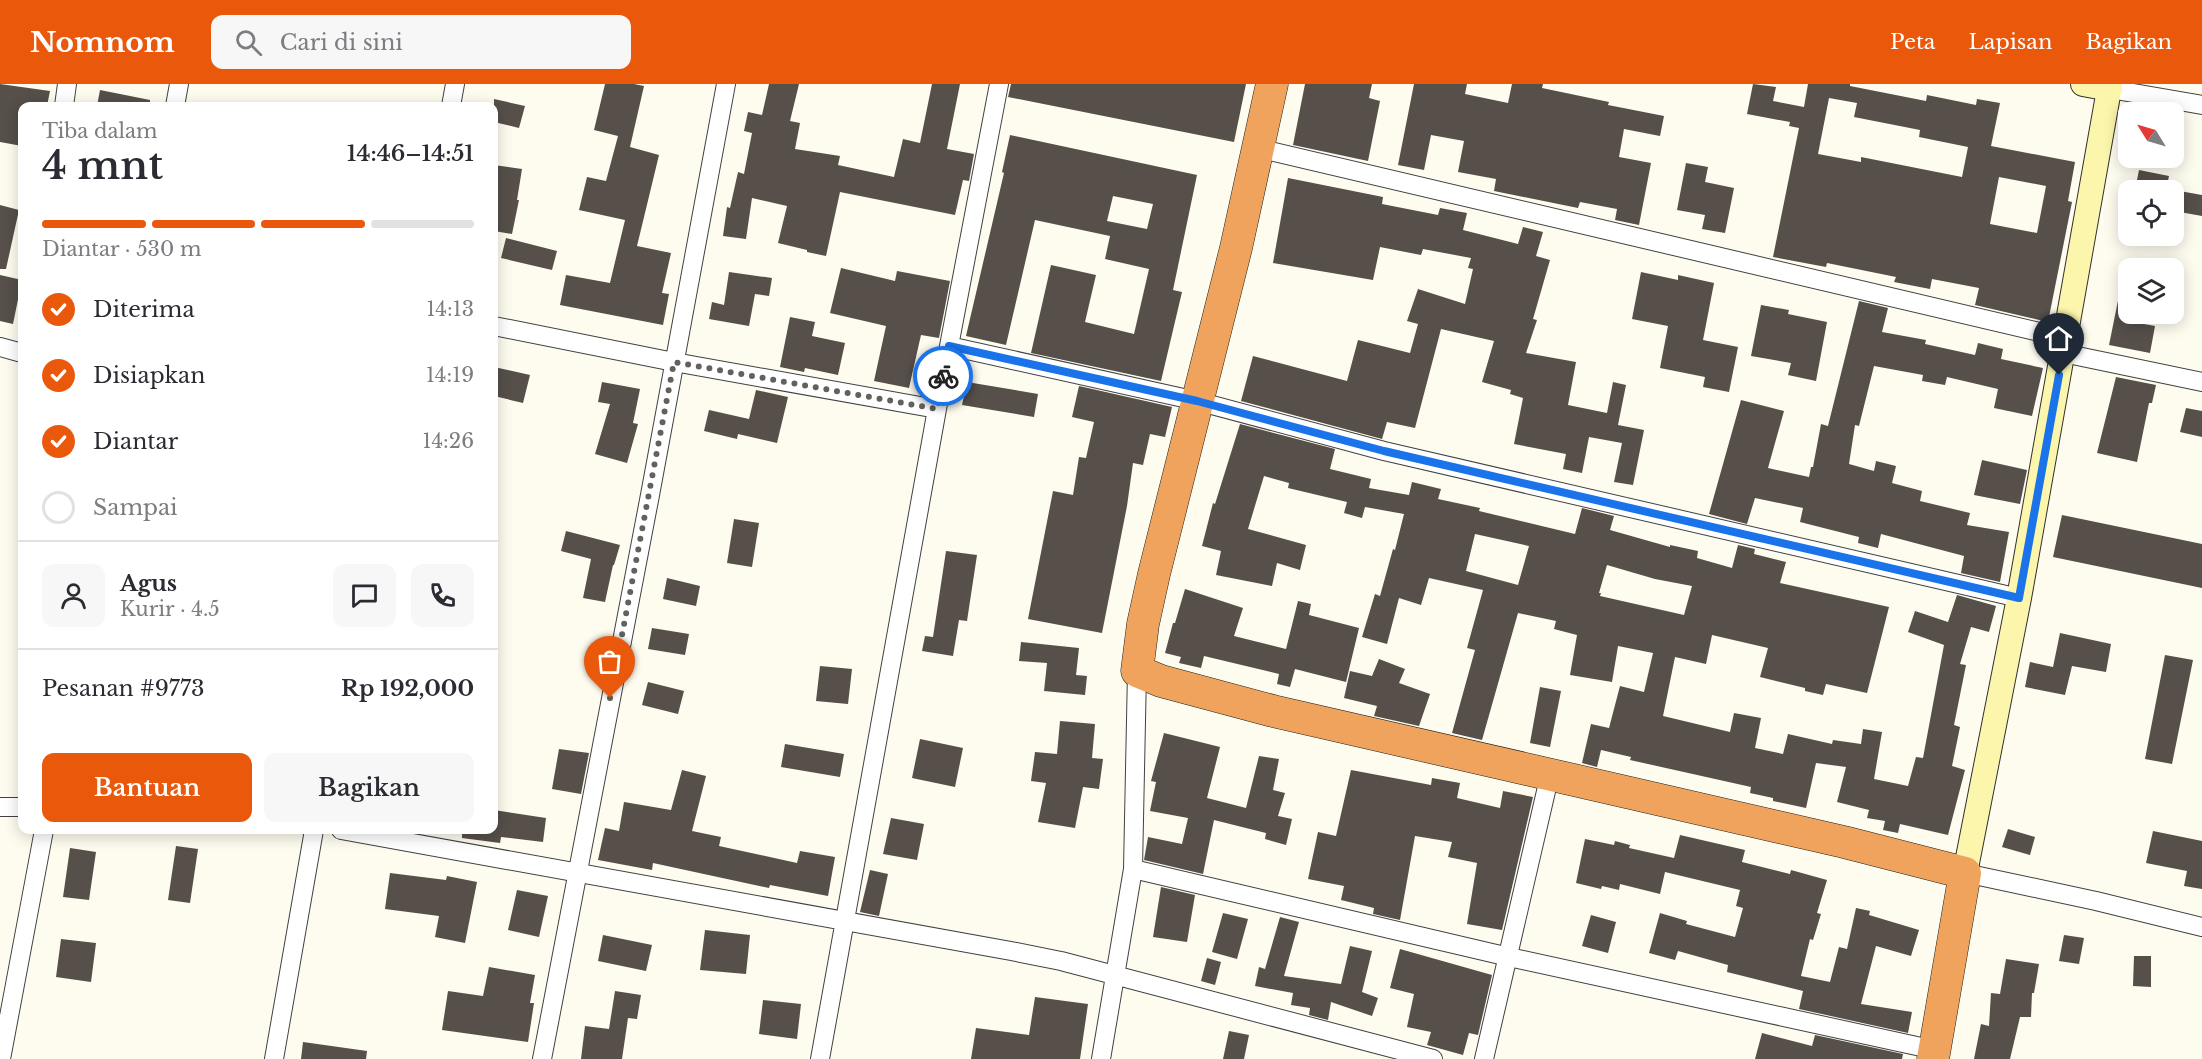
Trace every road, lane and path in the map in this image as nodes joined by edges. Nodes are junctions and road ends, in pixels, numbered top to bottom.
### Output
1 (67, 84) edge
2 (179, 84) edge
3 (455, 84) edge
4 (726, 84) edge
5 (999, 84) edge
6 (1272, 84) edge
7 (2083, 84) edge
8 (2110, 86) edge
9 (65, 102) edge
10 (176, 102) edge
11 (452, 102) edge
12 (2202, 105) edge
13 (1257, 148) junction
14 (498, 327) edge
15 (2064, 345) junction
16 (949, 346) junction
17 (0, 347) edge
18 (18, 352) edge
19 (674, 362) junction
20 (2202, 382) edge
21 (1197, 401) junction
22 (937, 409) junction
23 (2019, 598) junction
24 (1137, 671) junction
25 (1550, 774) junction
26 (0, 807) edge
27 (18, 807) edge
28 (43, 834) edge
29 (313, 834) edge
30 (362, 834) edge
31 (1133, 869) junction
32 (576, 873) junction
33 (1965, 873) junction
34 (845, 920) junction
35 (2202, 927) edge
36 (1509, 957) junction
37 (1115, 976) junction
38 (1934, 1054) edge
39 (1, 1059) edge
40 (274, 1059) edge
41 (542, 1059) edge
42 (820, 1059) edge
43 (1101, 1059) edge
44 (1433, 1059) edge
45 (1484, 1059) edge

1 - 9 street
2 - 10 street
3 - 11 street
4 - 19 street
5 - 16 street
6 - 13 highway
7 - 8 street
8 - 12 street
8 - 15 street
13 - 15 street
13 - 21 highway
14 - 19 street
15 - 20 street
15 - 23 street
16 - 21 street
16 - 22 street
17 - 18 street
19 - 22 street
19 - 32 street
21 - 23 street
21 - 24 highway
22 - 34 street
23 - 33 street
24 - 25 highway
24 - 31 street
25 - 33 highway
25 - 36 street
26 - 27 street
28 - 39 street
29 - 40 street
30 - 32 street
31 - 36 street
31 - 37 street
32 - 34 street
32 - 41 street
33 - 35 street
33 - 38 highway
34 - 37 street
34 - 42 street
36 - 38 street
36 - 45 street
37 - 43 street
37 - 44 street

